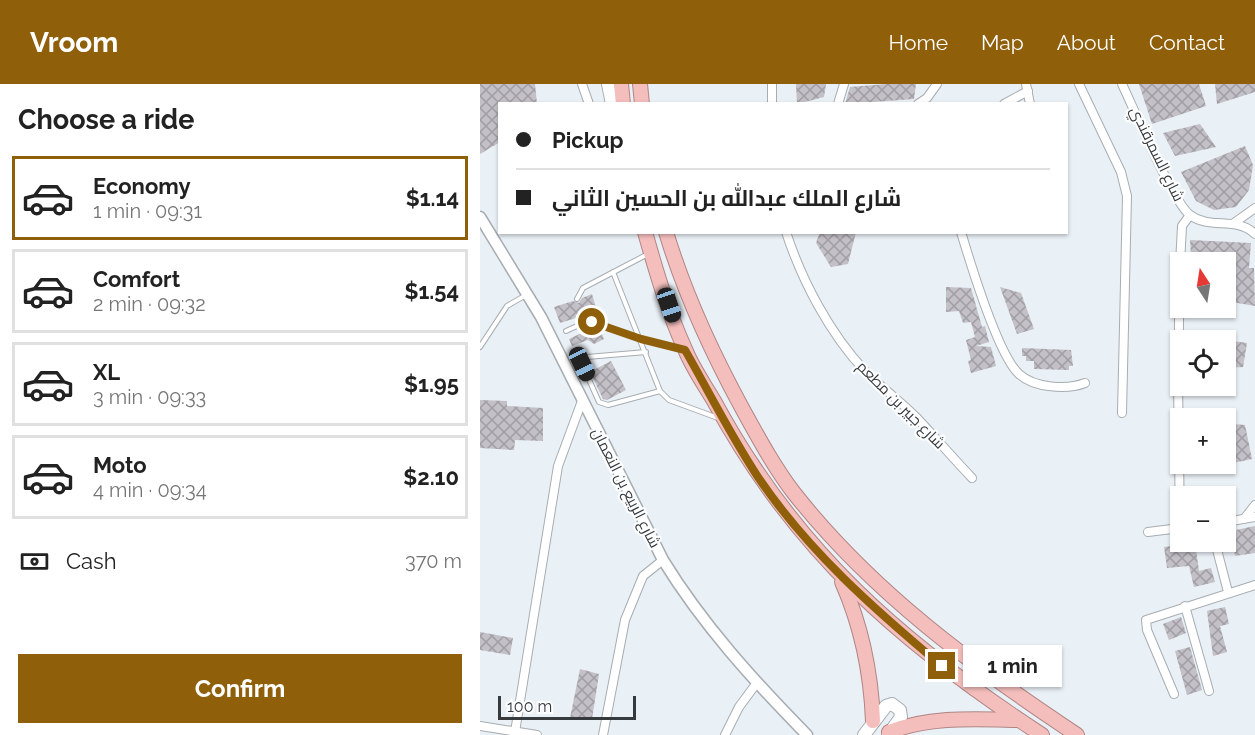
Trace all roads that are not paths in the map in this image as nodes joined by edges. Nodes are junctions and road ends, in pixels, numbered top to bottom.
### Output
1 (582, 84) edge
2 (608, 84) edge
3 (621, 84) edge
4 (639, 84) edge
5 (772, 84) edge
6 (844, 84) edge
7 (937, 84) edge
8 (1079, 84) edge
9 (1122, 84) edge
10 (1027, 87) edge
11 (588, 102) edge
12 (612, 102) edge
13 (623, 102) edge
14 (642, 102) edge
15 (772, 102) edge
16 (839, 102) edge
17 (921, 102) edge
18 (1007, 102) edge
19 (1030, 102) edge
20 (1255, 208) edge
21 (1190, 215) junction
22 (480, 217) edge
23 (1233, 223) junction
24 (646, 234) edge
25 (667, 234) edge
26 (787, 234) edge
27 (962, 234) edge
28 (1255, 234) edge
29 (651, 252) junction
30 (613, 272) junction
31 (528, 294) junction
32 (577, 299) dead end
33 (583, 316) dead end
34 (588, 321) junction
35 (566, 331) dead end
36 (641, 339) junction
37 (480, 346) edge
38 (685, 350) junction
39 (646, 352) junction
40 (1085, 383) dead end
41 (660, 391) junction
42 (582, 401) junction
43 (1122, 413) dead end
44 (724, 421) junction
45 (972, 478) dead end
46 (1179, 486) edge
47 (1255, 505) edge
48 (1255, 517) edge
49 (1244, 519) junction
50 (1236, 520) edge
51 (1170, 529) edge
52 (1148, 532) dead end
53 (1218, 552) edge
54 (663, 560) junction
55 (839, 574) junction
56 (1255, 585) edge
57 (1228, 592) junction
58 (1185, 606) junction
59 (756, 684) junction
60 (1209, 691) dead end
61 (1174, 694) dead end
62 (1018, 720) junction
63 (873, 721) junction
64 (480, 726) edge
65 (515, 732) junction
66 (888, 734) edge
67 (537, 735) edge
68 (603, 735) edge
69 (725, 735) edge
70 (807, 735) edge
71 (864, 735) edge
72 (1042, 735) edge
73 (1077, 735) edge

1 - 11 street
2 - 12 main road
3 - 13 highway
4 - 14 highway
5 - 15 street
6 - 16 street
7 - 17 street
8 - 43 street
9 - 21 street, شارع السمرقندي
10 - 18 street
10 - 19 street
20 - 23 street
21 - 23 street, شارع السمرقندي
21 - 46 street
22 - 31 street, شارع الربيع بن النعمان
23 - 28 street, شارع السمرقندي
24 - 29 highway
25 - 73 highway
26 - 45 street, شارع جبير بن مطعم
27 - 40 street
29 - 30 lane
29 - 38 highway
30 - 32 lane
30 - 36 lane
31 - 37 lane
31 - 42 street, شارع الربيع بن النعمان
33 - 34 lane
34 - 35 lane
34 - 36 lane
36 - 38 lane
36 - 39 lane
38 - 44 highway
39 - 41 lane
39 - 41 lane
41 - 44 lane
42 - 54 street, شارع الربيع بن النعمان
42 - 65 street
44 - 55 highway
47 - 49 street
48 - 49 street
49 - 50 street
51 - 52 street
53 - 57 street
54 - 59 street, شارع الربيع بن النعمان
54 - 68 street
55 - 62 highway
55 - 63 highway
56 - 57 street
57 - 58 street
58 - 60 street
58 - 61 street
59 - 69 street
59 - 70 street, شارع الربيع بن النعمان
62 - 66 highway
62 - 72 highway
63 - 66 main road
63 - 71 main road
64 - 65 street
65 - 67 street

